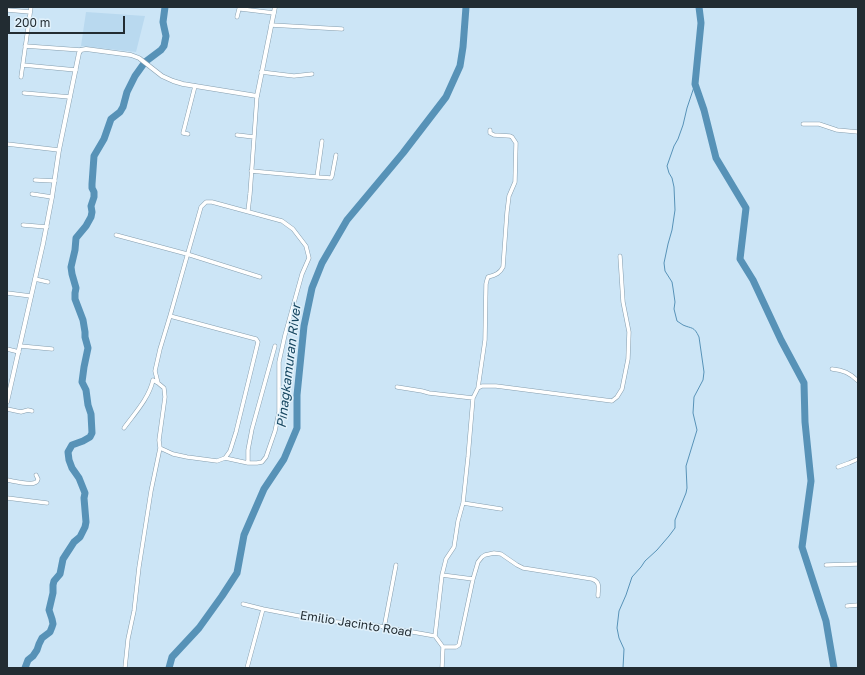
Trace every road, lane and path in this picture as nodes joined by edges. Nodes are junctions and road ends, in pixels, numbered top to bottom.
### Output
1 (31, 7) edge
2 (275, 7) edge
3 (7, 10) edge
4 (30, 12) junction
5 (274, 14) junction
6 (237, 17) dead end
7 (271, 25) junction
8 (342, 29) dead end
9 (25, 46) junction
10 (81, 50) junction
11 (23, 65) junction
12 (76, 70) junction
13 (262, 72) junction
14 (312, 74) dead end
15 (21, 77) dead end
16 (195, 86) junction
17 (24, 92) dead end
18 (257, 96) junction
19 (70, 97) junction
20 (803, 124) dead end
21 (490, 130) dead end
22 (858, 132) edge
23 (188, 134) dead end
24 (237, 135) dead end
25 (254, 137) junction
26 (322, 141) dead end
27 (7, 144) edge
28 (59, 150) junction
29 (336, 155) dead end
30 (251, 171) junction
31 (317, 177) junction
32 (35, 180) dead end
33 (55, 181) junction
34 (32, 194) dead end
35 (52, 197) junction
36 (248, 211) junction
37 (23, 226) dead end
38 (46, 227) junction
39 (116, 235) dead end
40 (187, 254) junction
41 (620, 256) dead end
42 (260, 277) dead end
43 (35, 279) junction
44 (48, 282) dead end
45 (7, 292) edge
46 (31, 296) junction
47 (170, 316) junction
48 (20, 346) junction
49 (275, 346) dead end
50 (7, 349) edge
51 (52, 349) dead end
52 (19, 352) junction
53 (832, 369) dead end
54 (7, 378) edge
55 (12, 379) junction
56 (858, 381) edge
57 (158, 383) junction
58 (397, 387) dead end
59 (478, 388) junction
60 (473, 398) junction
61 (7, 402) edge
62 (7, 409) edge
63 (32, 410) dead end
64 (124, 428) dead end
65 (160, 448) junction
66 (225, 458) junction
67 (858, 459) edge
68 (248, 463) junction
69 (838, 467) dead end
70 (36, 475) dead end
71 (7, 480) edge
72 (7, 498) edge
73 (47, 502) dead end
74 (463, 503) junction
75 (501, 509) dead end
76 (858, 564) edge
77 (396, 565) dead end
78 (826, 565) dead end
79 (442, 574) junction
80 (473, 579) junction
81 (598, 596) dead end
82 (243, 604) dead end
83 (858, 605) edge
84 (847, 606) dead end
85 (263, 609) junction
86 (384, 628) junction
87 (435, 636) junction
88 (443, 646) junction
89 (125, 668) edge
90 (247, 668) edge
91 (442, 668) edge

1 - 4 street
2 - 5 street
3 - 4 street
4 - 9 street
5 - 6 street
5 - 7 street
7 - 8 street
7 - 13 street
9 - 10 street
9 - 11 street
10 - 12 street
10 - 16 street
11 - 12 street
11 - 15 street
12 - 19 street
13 - 14 street
13 - 18 street
16 - 18 street
16 - 23 street
17 - 19 street
18 - 25 street
19 - 28 street
20 - 22 street
21 - 59 street
24 - 25 street
25 - 30 street
26 - 31 street
27 - 28 street
28 - 33 street
29 - 31 street
30 - 31 street
30 - 36 street
32 - 33 street
33 - 35 street
34 - 35 street
35 - 38 street
36 - 40 street
36 - 68 street
37 - 38 street
38 - 43 street
39 - 40 street
40 - 42 street
40 - 47 street
41 - 59 street
43 - 44 street
43 - 46 street
45 - 46 street
46 - 48 street
47 - 57 street
47 - 66 street
48 - 51 street
48 - 52 street
49 - 68 street
50 - 52 street
52 - 55 street
53 - 56 street
54 - 55 street
55 - 61 street
57 - 64 street
57 - 65 street
58 - 60 street
59 - 60 street
60 - 74 street
62 - 63 street
65 - 66 street
65 - 89 street
66 - 68 street
67 - 69 street
70 - 71 street
72 - 73 street
74 - 75 street
74 - 79 street
76 - 78 street
77 - 86 street
79 - 80 street
79 - 87 street
80 - 81 street
80 - 88 street
82 - 85 street, Emilio Jacinto Road
83 - 84 street
85 - 86 street, Emilio Jacinto Road
85 - 90 street
86 - 87 street, Emilio Jacinto Road
87 - 88 street
88 - 91 street

